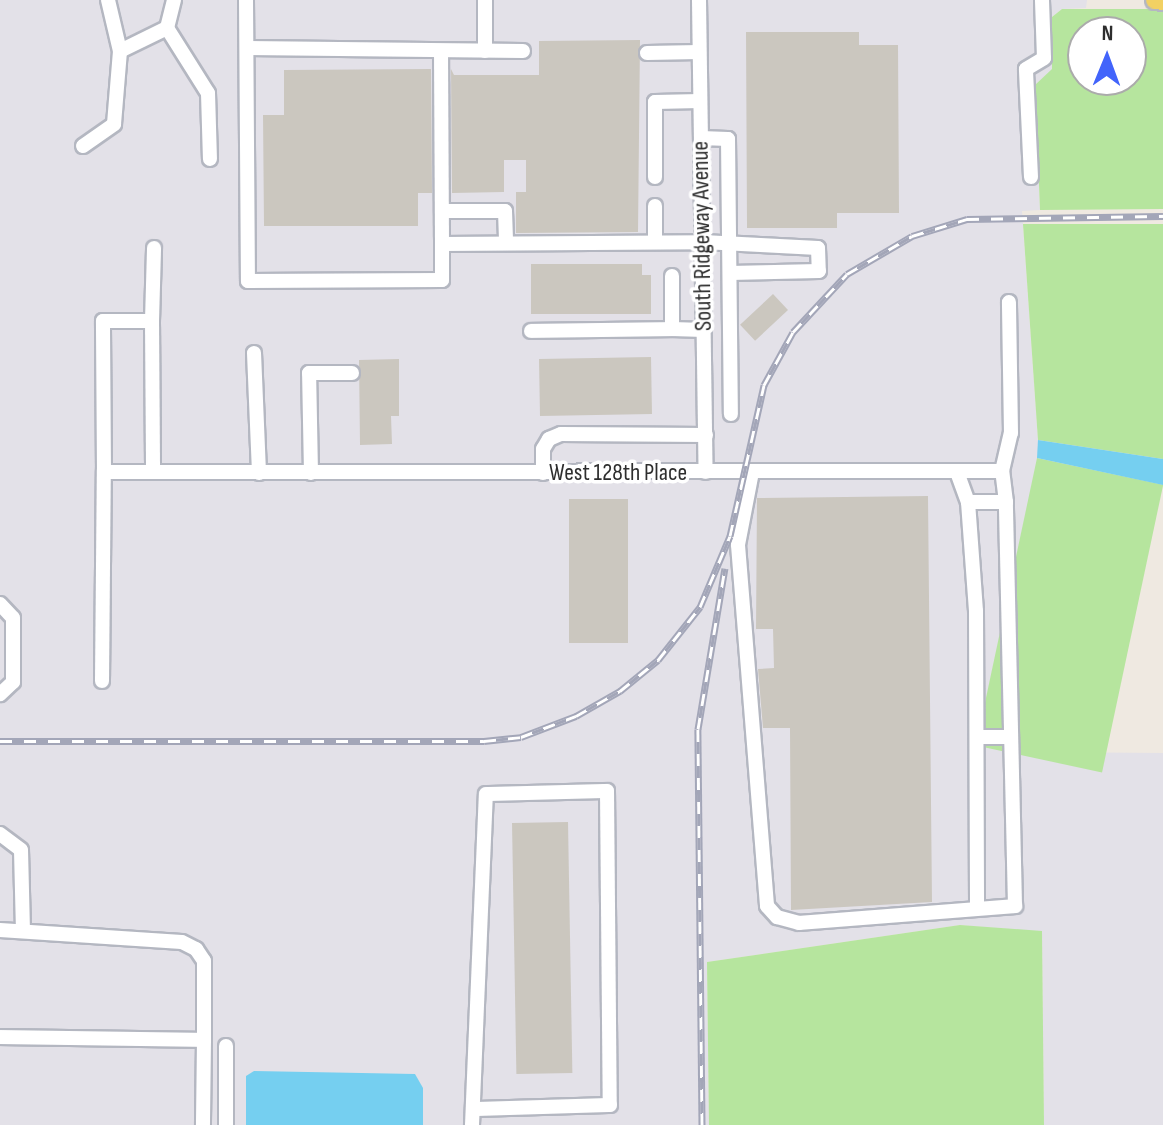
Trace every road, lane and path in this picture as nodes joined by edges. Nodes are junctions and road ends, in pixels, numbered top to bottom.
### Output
1 (108, 0) edge
2 (174, 0) edge
3 (246, 0) edge
4 (485, 0) edge
5 (699, 0) edge
6 (1042, 0) edge
7 (1155, 0) edge
8 (1163, 1) edge
9 (167, 28) junction
10 (247, 48) junction
11 (120, 51) junction
12 (441, 51) junction
13 (485, 51) junction
14 (523, 51) dead end
15 (699, 52) junction
16 (647, 53) dead end
17 (700, 101) junction
18 (701, 138) junction
19 (83, 146) dead end
20 (210, 159) dead end
21 (655, 177) dead end
22 (1031, 177) dead end
23 (655, 206) dead end
24 (442, 211) junction
25 (655, 242) junction
26 (703, 242) junction
27 (506, 243) junction
28 (442, 244) junction
29 (729, 246) junction
30 (154, 248) dead end
31 (730, 273) junction
32 (672, 276) dead end
33 (1009, 302) dead end
34 (730, 315) junction
35 (152, 321) junction
36 (704, 323) junction
37 (672, 329) junction
38 (531, 331) dead end
39 (254, 353) dead end
40 (352, 373) dead end
41 (731, 414) dead end
42 (706, 435) junction
43 (1002, 471) junction
44 (104, 472) junction
45 (153, 472) junction
46 (706, 472) junction
47 (752, 472) junction
48 (957, 472) junction
49 (259, 473) junction
50 (311, 473) junction
51 (543, 473) junction
52 (968, 502) junction
53 (1006, 502) junction
54 (0, 604) edge
55 (102, 681) dead end
56 (0, 694) edge
57 (977, 737) junction
58 (1011, 737) junction
59 (0, 834) edge
60 (977, 906) junction
61 (0, 930) edge
62 (23, 930) junction
63 (0, 1037) edge
64 (204, 1040) junction
65 (226, 1046) dead end
66 (475, 1109) junction
67 (203, 1125) edge
68 (226, 1125) edge
69 (472, 1125) edge

1 - 11 street
2 - 9 street
3 - 10 street
4 - 13 street
5 - 15 street, South Ridgeway Avenue
6 - 22 street
7 - 8 main road
9 - 11 street
9 - 20 street
10 - 12 street
10 - 28 street
11 - 19 street
12 - 13 street
12 - 24 street
13 - 14 street
15 - 16 street
15 - 17 street, South Ridgeway Avenue
17 - 18 street, South Ridgeway Avenue
17 - 21 street
18 - 26 street, South Ridgeway Avenue
18 - 29 street
23 - 25 street
24 - 27 street
24 - 28 street
25 - 26 street
25 - 27 street
26 - 29 street
26 - 36 street, South Ridgeway Avenue
27 - 28 street
29 - 31 street
29 - 31 street
30 - 35 street
31 - 34 street
32 - 37 street
33 - 43 street
34 - 36 street
34 - 41 street
35 - 44 street
35 - 45 street
36 - 37 street
36 - 42 street, South Ridgeway Avenue
37 - 38 street
39 - 49 street
40 - 50 street
42 - 46 street, South Ridgeway Avenue
42 - 51 street
43 - 48 street, West 128th Place
43 - 53 street
44 - 45 street, West 128th Place
44 - 55 street
45 - 49 street, West 128th Place
46 - 47 street, West 128th Place
46 - 51 street, West 128th Place
47 - 48 street, West 128th Place
47 - 60 street
48 - 52 street
49 - 50 street, West 128th Place
50 - 51 street, West 128th Place
52 - 53 street
52 - 57 street
53 - 58 street
54 - 56 street
57 - 58 street
57 - 60 street
58 - 60 street
59 - 62 street
61 - 62 street
62 - 64 street
63 - 64 street
64 - 67 street
65 - 68 street
66 - 66 street
66 - 69 street

